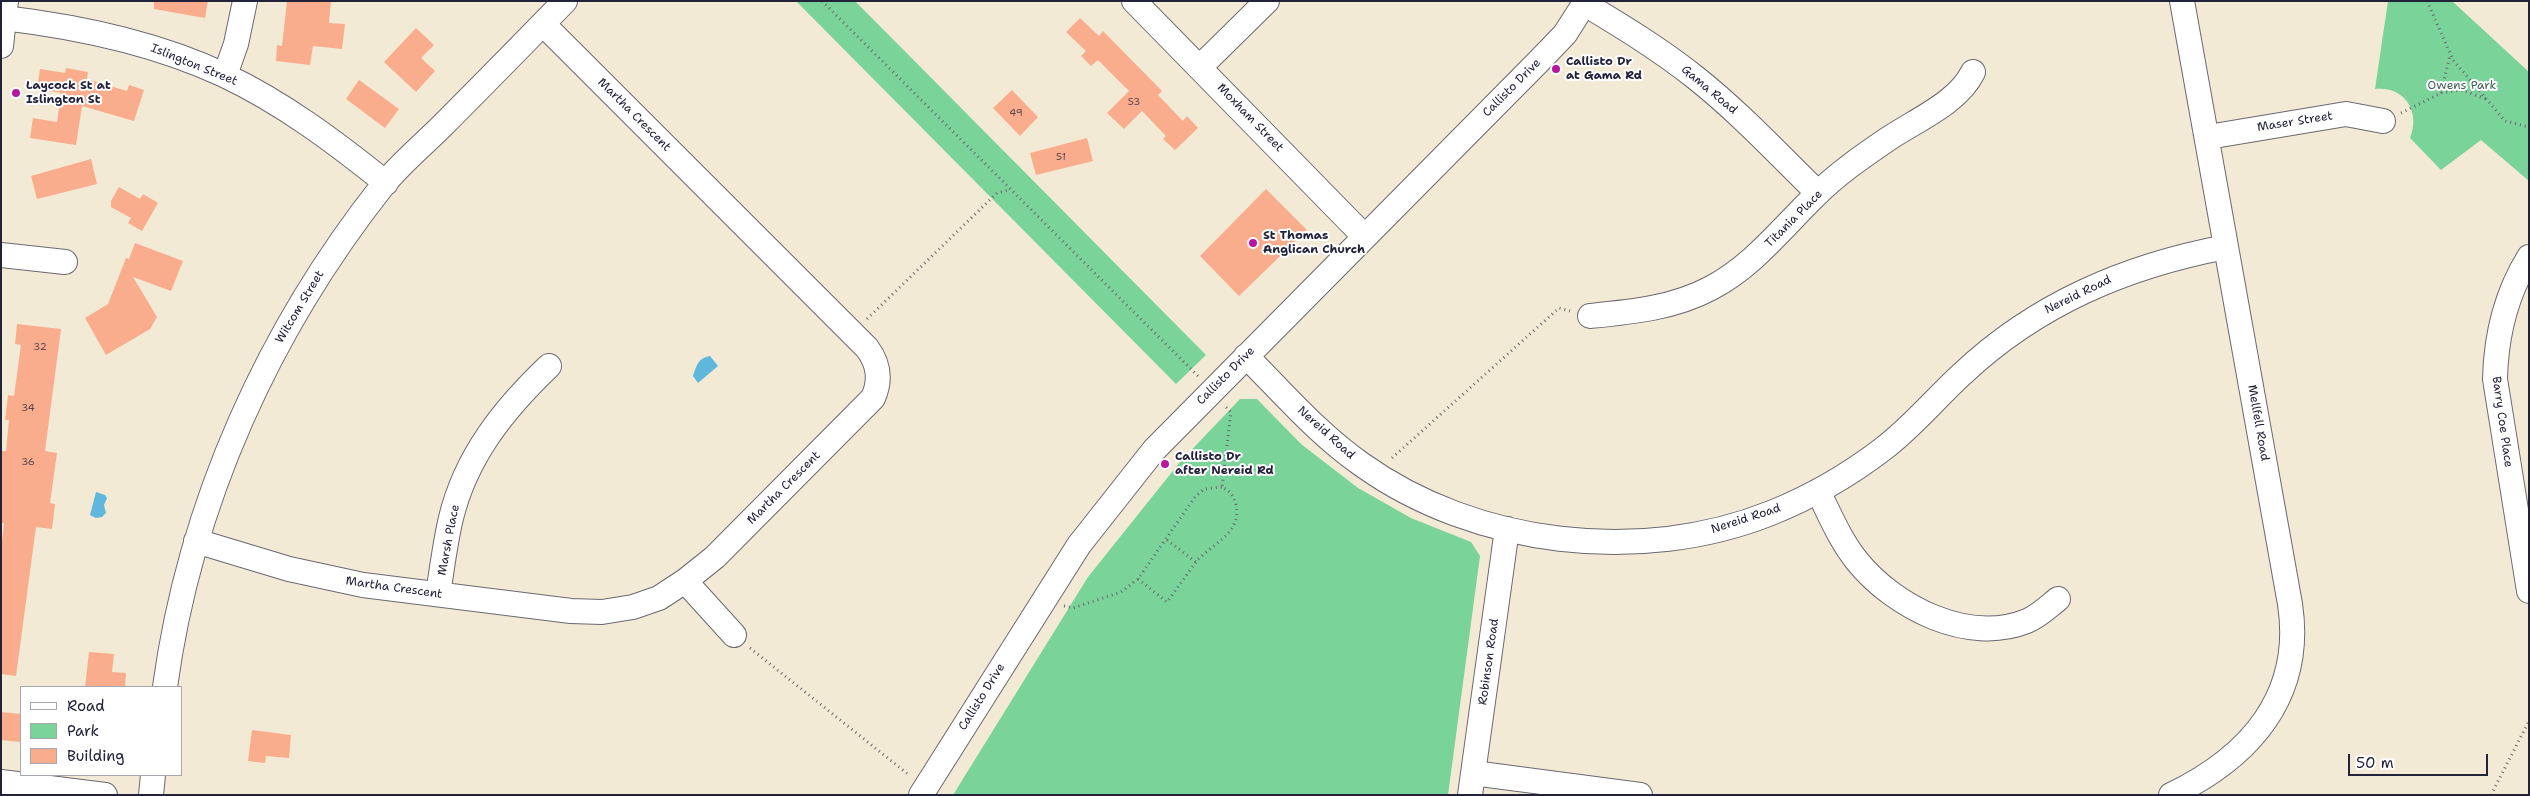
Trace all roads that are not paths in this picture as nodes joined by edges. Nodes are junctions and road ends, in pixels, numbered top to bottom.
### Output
1 (245, 1) edge
2 (565, 1) edge
3 (1134, 1) edge
4 (1267, 1) edge
5 (2182, 1) edge
6 (1586, 3) edge
7 (5, 10) edge
8 (543, 24) junction
9 (1, 46) edge
10 (1200, 67) junction
11 (1973, 72) dead end
12 (225, 76) junction
13 (2383, 122) road end
14 (2208, 137) junction
15 (386, 182) junction
16 (1818, 193) junction
17 (1364, 236) junction
18 (2226, 247) junction
19 (1, 255) edge
20 (2529, 257) edge
21 (65, 262) dead end
22 (1590, 316) road end
23 (1246, 356) junction
24 (550, 366) dead end
25 (1818, 491) junction
26 (2523, 520) edge
27 (1507, 529) junction
28 (196, 541) junction
29 (685, 581) junction
30 (2529, 591) edge
31 (438, 594) junction
32 (2058, 599) dead end
33 (734, 635) road end
34 (165, 686) edge
35 (153, 776) edge
36 (1, 782) edge
37 (1472, 784) edge
38 (39, 791) edge
39 (923, 792) edge
40 (2173, 794) edge
41 (105, 795) edge
42 (151, 795) edge
43 (1640, 795) edge

1 - 12 street
2 - 8 street, Witcom Street
3 - 10 street, Moxham Street
4 - 10 street
5 - 14 street, Mellfell Road
6 - 16 street, Gama Road
6 - 17 street, Callisto Drive
7 - 9 street
7 - 12 street, Islington Street
8 - 15 street, Witcom Street
8 - 29 street, Martha Crescent
10 - 17 street, Moxham Street
11 - 16 street, Titania Place
12 - 15 street, Islington Street
13 - 14 street, Maser Street
14 - 18 street, Mellfell Road
15 - 28 street, Witcom Street
16 - 22 street, Titania Place
17 - 23 street, Callisto Drive
18 - 25 street, Nereid Road
18 - 40 street, Mellfell Road
19 - 21 street
20 - 26 street, Barry Coe Place
23 - 27 street, Nereid Road
23 - 39 street, Callisto Drive
24 - 31 street, Marsh Place
25 - 27 street, Nereid Road
25 - 32 street
26 - 30 street, Barry Coe Place
27 - 37 street, Robinson Road
28 - 31 street, Martha Crescent
28 - 34 street, Witcom Street
29 - 31 street, Martha Crescent
29 - 33 street
35 - 42 street
36 - 38 street
37 - 43 street
38 - 41 street

